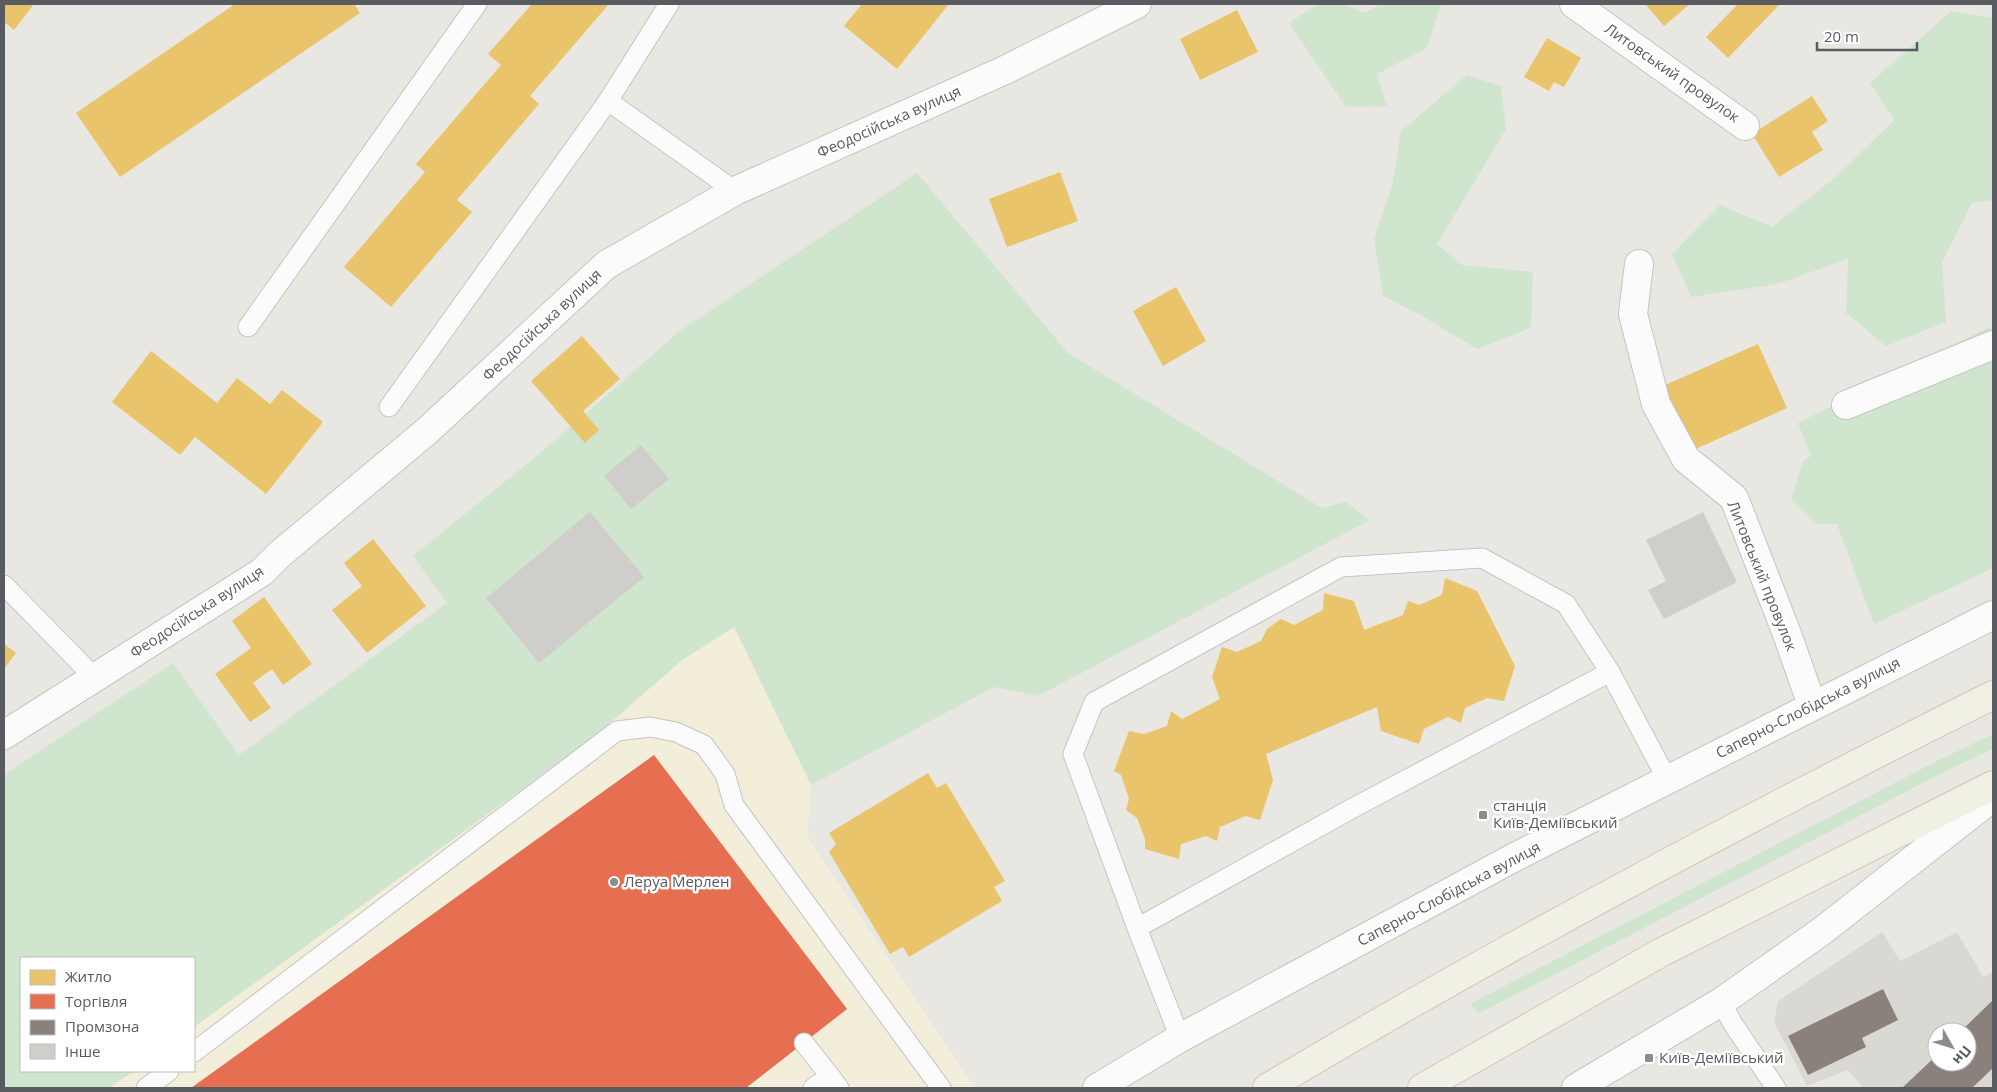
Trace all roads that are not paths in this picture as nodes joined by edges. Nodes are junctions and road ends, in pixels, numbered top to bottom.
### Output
1 (478, 4) edge
2 (669, 4) edge
3 (1137, 4) edge
4 (1574, 4) edge
5 (608, 101) junction
6 (1745, 126) dead end
7 (736, 191) junction
8 (1639, 264) dead end
9 (248, 327) dead end
10 (1993, 345) edge
11 (1846, 406) dead end
12 (389, 407) dead end
13 (4, 585) edge
14 (1993, 615) edge
15 (1610, 672) junction
16 (94, 677) junction
17 (1993, 695) edge
18 (1812, 706) junction
19 (4, 735) edge
20 (1667, 779) junction
21 (1993, 785) edge
22 (1993, 797) edge
23 (1137, 928) junction
24 (1720, 1002) junction
25 (1180, 1038) junction
26 (804, 1043) dead end
27 (195, 1051) edge
28 (168, 1072) edge
29 (834, 1082) edge
30 (146, 1088) edge
31 (813, 1088) edge
32 (941, 1088) edge
33 (1097, 1088) edge
34 (1267, 1088) edge
35 (1422, 1088) edge
36 (1576, 1088) edge
37 (1776, 1088) edge

1 - 9 lane
2 - 5 lane
3 - 7 street, Феодосійська вулиця
4 - 6 street, Литовський провулок
5 - 7 lane
5 - 12 lane
7 - 16 street, Феодосійська вулиця
8 - 18 street, Литовський провулок
10 - 11 street
13 - 16 lane
14 - 18 street, Саперно-Слобідська вулиця
15 - 20 lane
15 - 23 lane
15 - 23 lane
16 - 19 street, Феодосійська вулиця
17 - 34 main road
18 - 20 street, Саперно-Слобідська вулиця
20 - 25 street, Саперно-Слобідська вулиця
21 - 35 main road
22 - 24 street
23 - 25 lane
24 - 36 street
24 - 37 lane
25 - 33 street, Саперно-Слобідська вулиця
26 - 29 lane
27 - 32 lane
28 - 30 lane
29 - 31 lane

